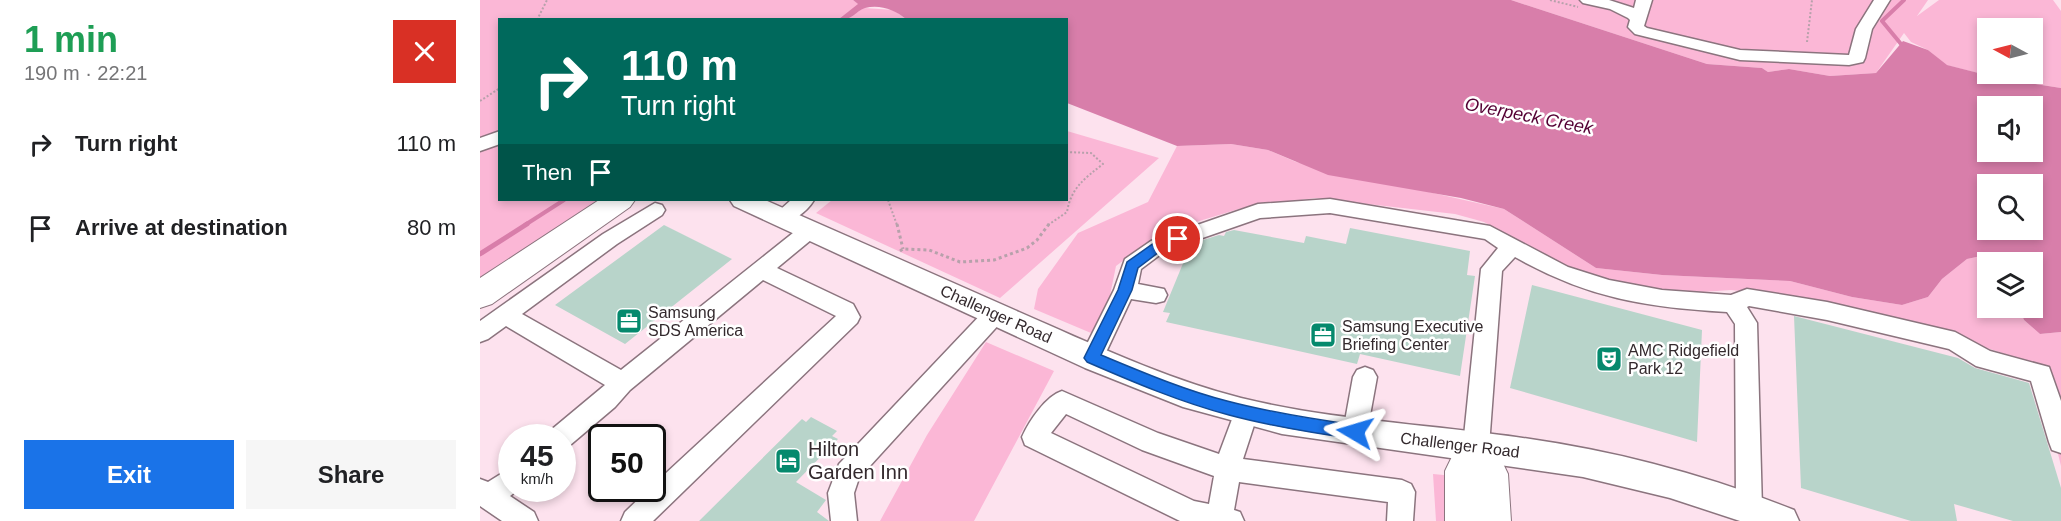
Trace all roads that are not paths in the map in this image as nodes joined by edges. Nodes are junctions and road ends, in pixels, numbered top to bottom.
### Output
1 (1588, 0) edge
2 (1644, 0) edge
3 (1882, 0) edge
4 (1639, 19) junction
5 (498, 141) edge
6 (480, 148) edge
7 (619, 201) edge
8 (745, 201) edge
9 (803, 201) edge
10 (655, 210) dead end
11 (782, 218) junction
12 (810, 230) junction
13 (1512, 246) junction
14 (762, 270) junction
15 (1125, 290) junction
16 (480, 295) edge
17 (1156, 295) dead end
18 (1733, 304) junction
19 (995, 314) junction
20 (505, 315) junction
21 (480, 333) edge
22 (1092, 358) junction
23 (1365, 377) dead end
24 (622, 383) junction
25 (1246, 412) junction
26 (576, 425) edge
27 (1355, 432) junction
28 (2061, 442) edge
29 (1476, 446) junction
30 (1228, 469) junction
31 (485, 494) edge
32 (1749, 509) junction
33 (842, 520) edge
34 (1225, 520) edge
35 (525, 521) edge
36 (634, 521) edge
37 (1400, 521) edge
38 (1465, 521) edge
39 (1491, 521) edge
40 (1782, 521) edge

1 - 4 street
2 - 4 street
3 - 4 street
5 - 6 street
7 - 16 highway
8 - 11 main road, Challenger Road
9 - 11 street
10 - 20 street
11 - 12 main road, Challenger Road
12 - 14 street
12 - 19 main road, Challenger Road
13 - 15 street
13 - 18 street
13 - 29 street
14 - 24 street
14 - 36 street
15 - 17 street
15 - 22 street
18 - 28 street
18 - 32 street
19 - 22 main road, Challenger Road
19 - 33 street
20 - 21 street
20 - 24 street
22 - 25 main road, Challenger Road
23 - 27 street
24 - 26 street
25 - 27 main road, Challenger Road
25 - 30 street
27 - 29 main road, Challenger Road
29 - 32 main road, Challenger Road
29 - 38 highway
29 - 39 highway
30 - 34 street
30 - 34 street
30 - 37 street
31 - 35 street
32 - 40 main road, Challenger Road

